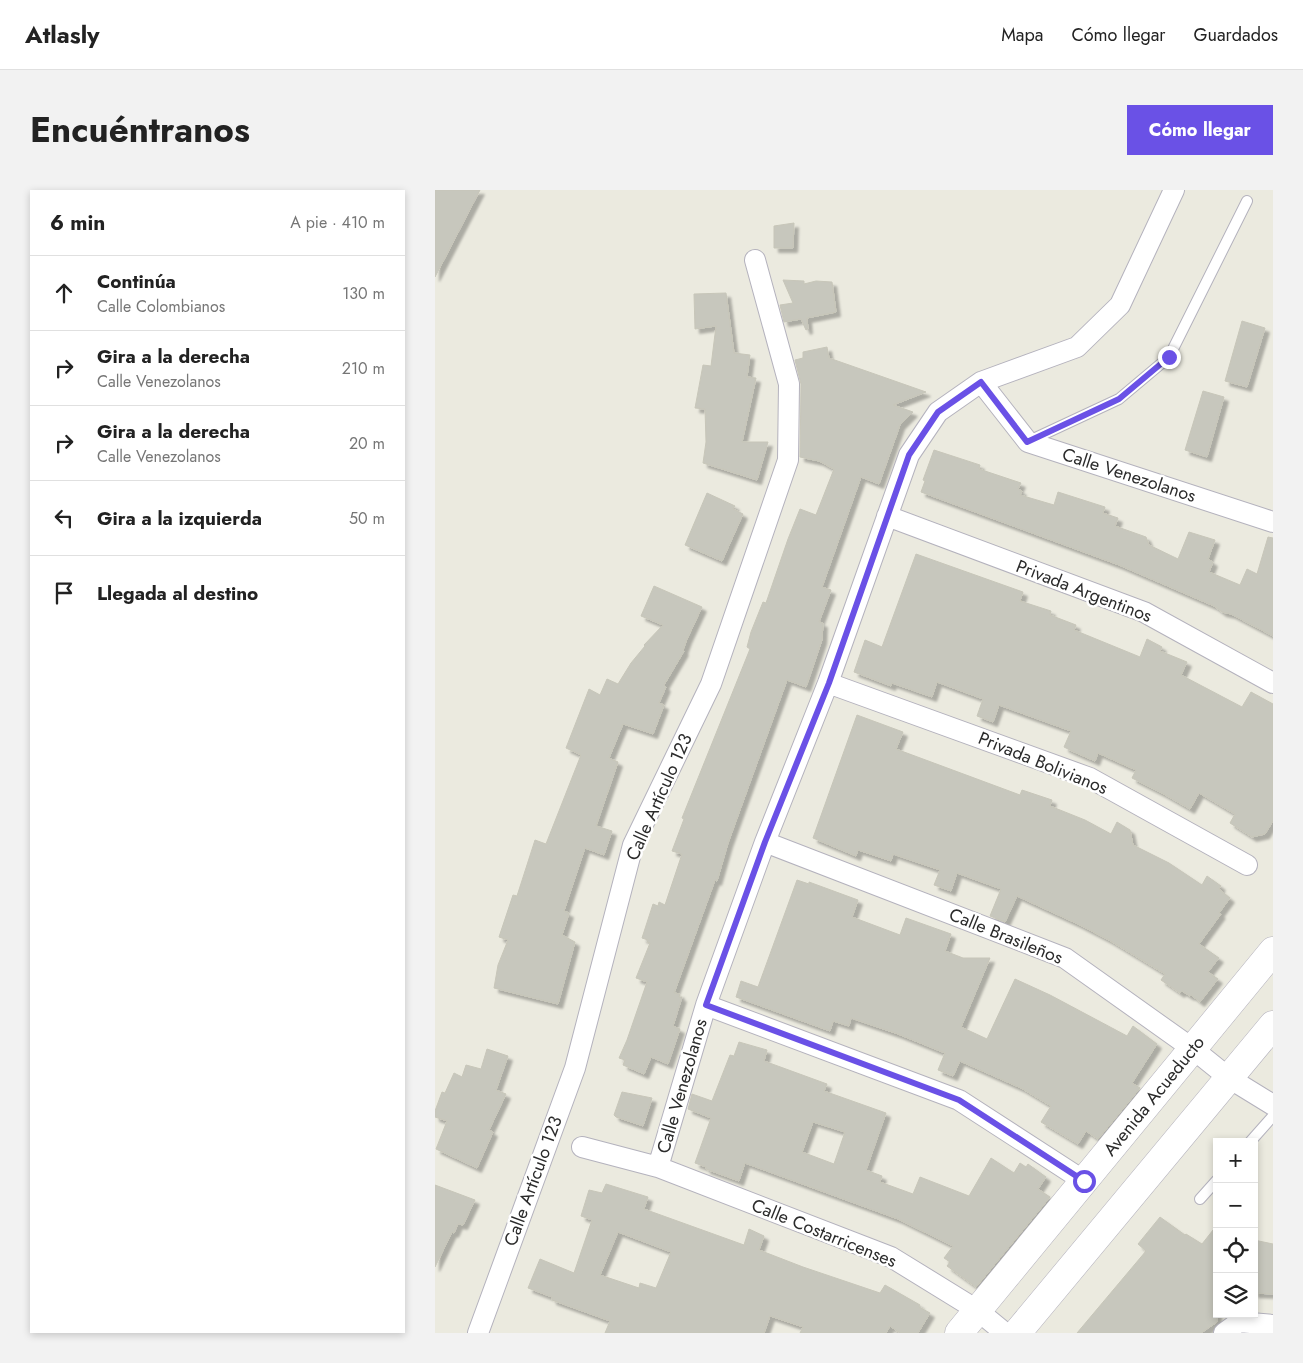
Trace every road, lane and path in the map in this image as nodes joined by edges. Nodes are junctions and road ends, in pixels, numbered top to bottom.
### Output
1 (1174, 190) edge
2 (1247, 201) dead end
3 (755, 260) dead end
4 (981, 382) junction
5 (1027, 442) junction
6 (887, 516) junction
7 (1273, 522) edge
8 (829, 683) junction
9 (1273, 683) edge
10 (765, 842) junction
11 (1247, 864) dead end
12 (1273, 951) edge
13 (706, 1005) junction
14 (1273, 1025) edge
15 (1193, 1049) junction
16 (1229, 1078) junction
17 (1273, 1105) edge
18 (1273, 1116) edge
19 (1254, 1138) edge
20 (582, 1147) dead end
21 (658, 1167) junction
22 (1084, 1181) junction
23 (1214, 1183) edge
24 (1200, 1199) dead end
25 (977, 1310) junction
26 (1273, 1325) edge
27 (478, 1333) edge
28 (959, 1333) edge
29 (1005, 1333) edge
30 (1017, 1333) edge
31 (1224, 1333) edge

1 - 4 street, Calle Venezolanos
2 - 5 lane
3 - 27 street, Calle Artículo 123
4 - 5 street
4 - 6 street, Calle Venezolanos
5 - 7 street, Calle Venezolanos
6 - 8 street, Calle Venezolanos
6 - 9 street, Privada Argentinos
8 - 10 street, Calle Venezolanos
8 - 11 street, Privada Bolivianos
10 - 13 street, Calle Venezolanos
10 - 15 street, Calle Brasileños
12 - 15 main road, Avenida Acueducto
13 - 21 street, Calle Venezolanos
13 - 22 street
14 - 16 main road
15 - 16 street, Calle Brasileños
15 - 22 main road, Avenida Acueducto
16 - 17 street, Calle Brasileños
16 - 30 main road
18 - 19 lane
20 - 21 street, Calle Costarricenses
21 - 25 street, Calle Costarricenses
22 - 25 main road, Avenida Acueducto
23 - 24 lane
25 - 28 main road, Avenida Acueducto
25 - 29 street, Calle Costarricenses
26 - 31 street

